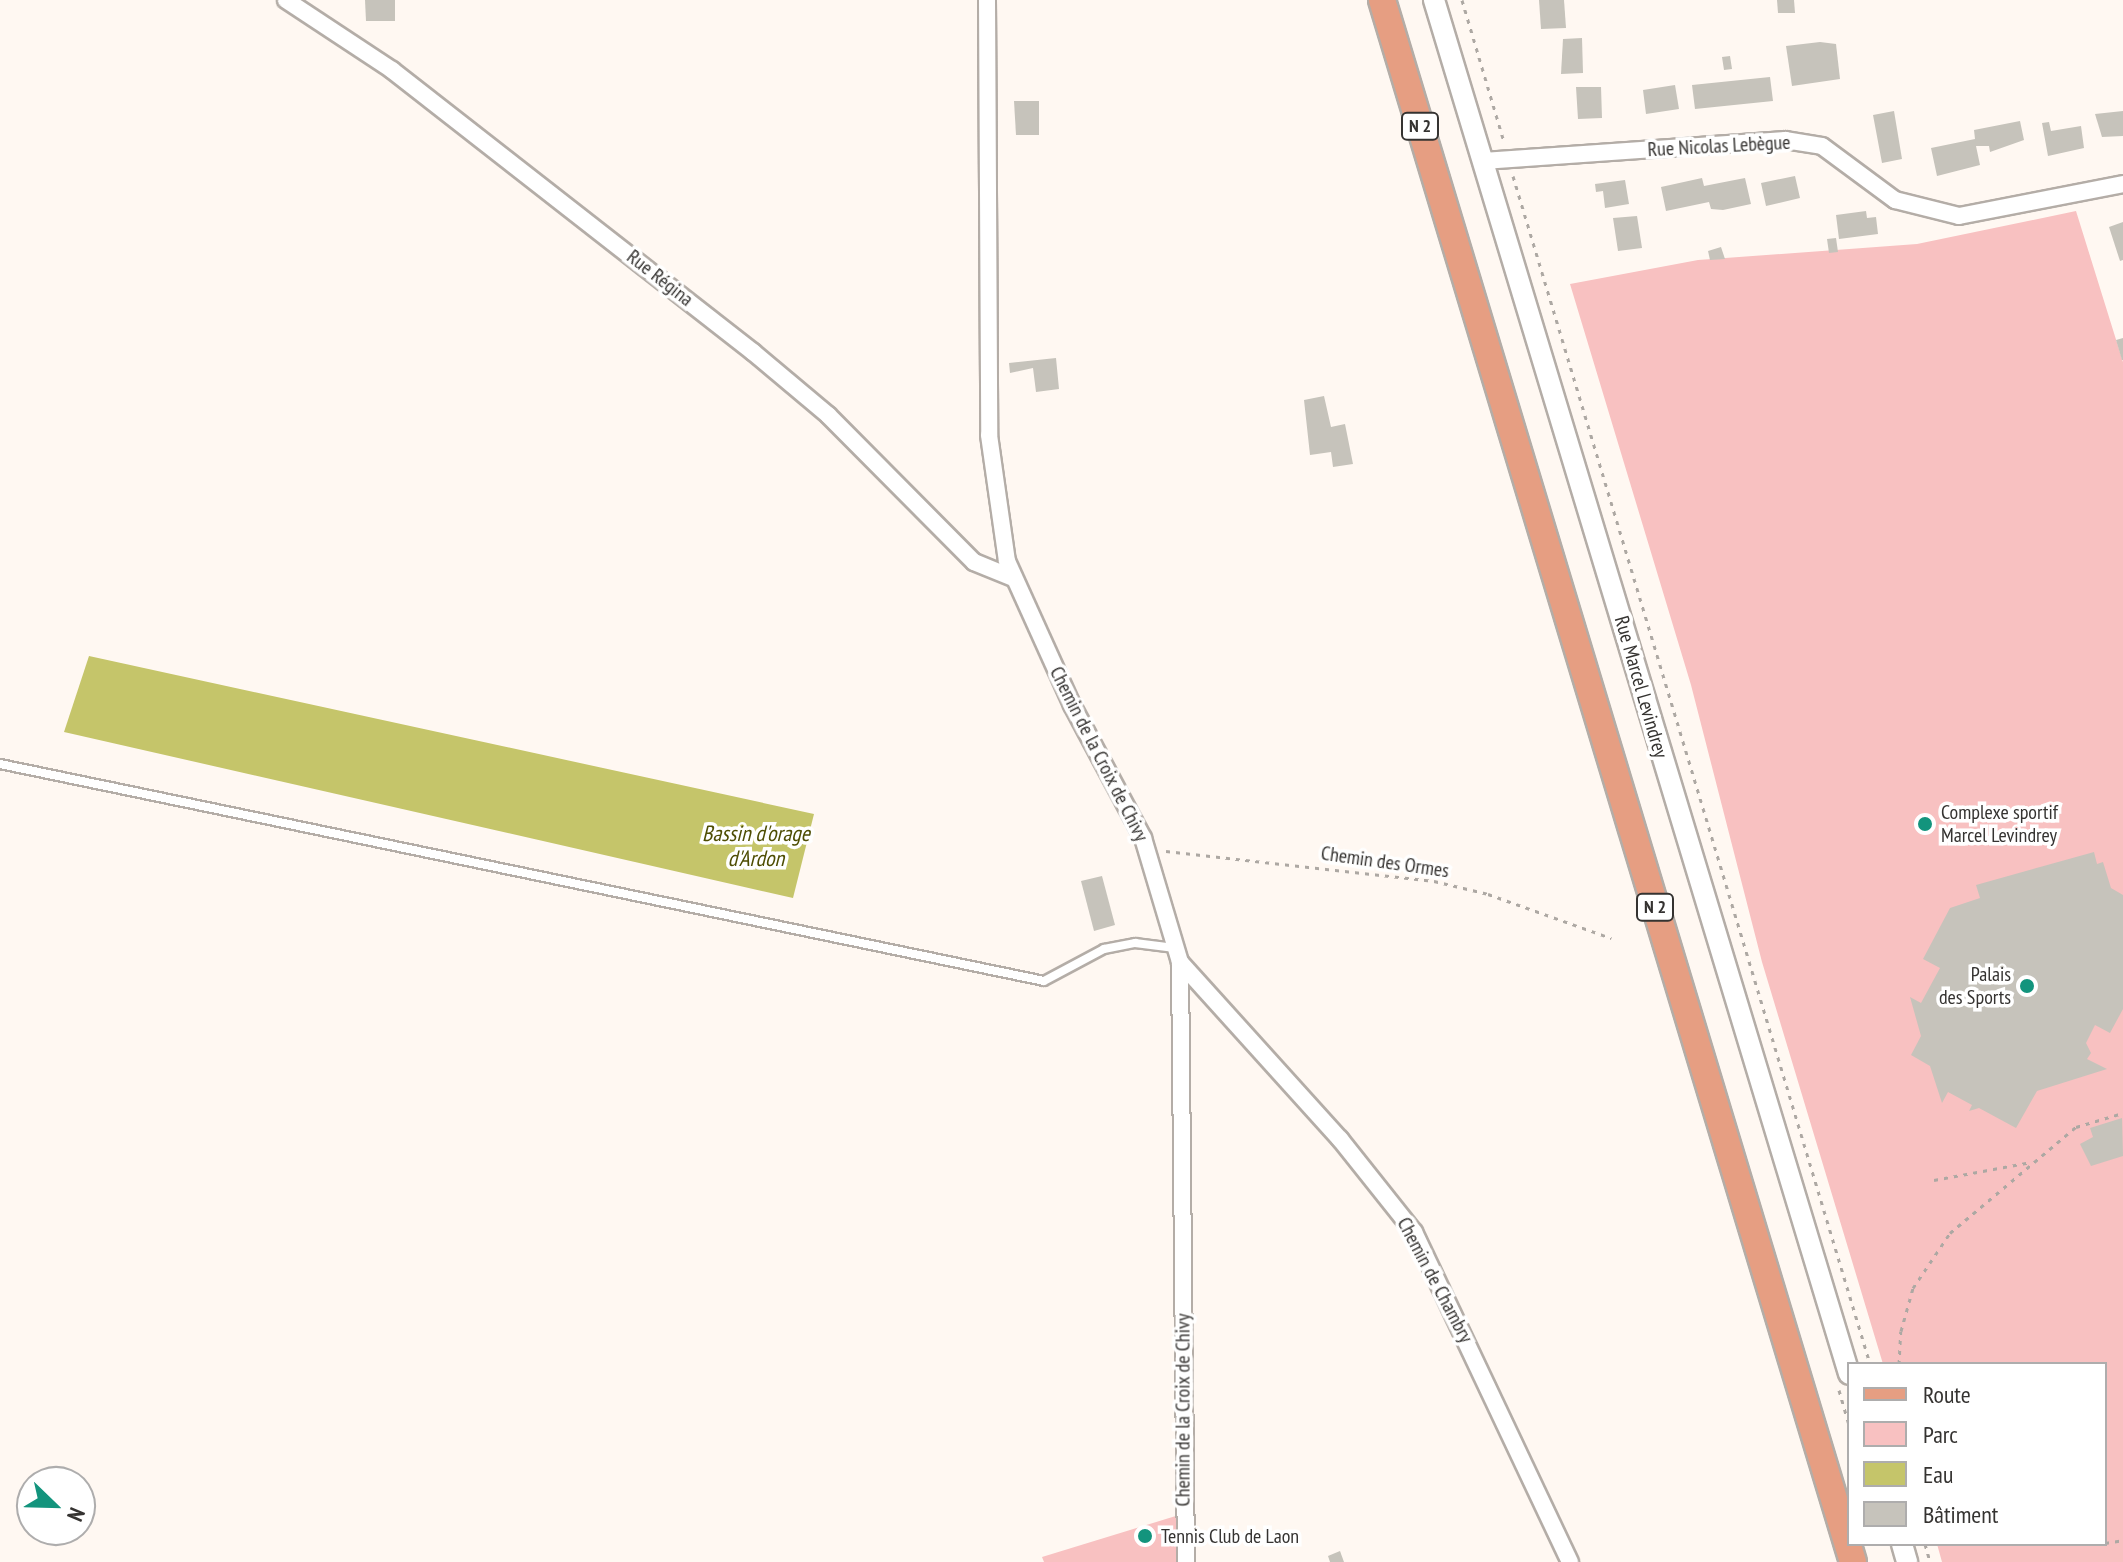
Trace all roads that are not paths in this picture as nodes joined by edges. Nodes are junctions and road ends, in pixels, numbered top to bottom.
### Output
1 (286, 0) edge
2 (987, 0) edge
3 (1382, 0) edge
4 (1434, 0) edge
5 (1483, 161) junction
6 (2123, 184) edge
7 (1013, 578) junction
8 (0, 764) edge
9 (1178, 955) junction
10 (1847, 1367) edge
11 (1847, 1542) edge
12 (1186, 1562) edge
13 (1570, 1562) edge

1 - 7 street, Rue Régina
2 - 7 street, Chemin de la Croix de Chivy
3 - 11 main road, N 2
4 - 5 street, Rue Marcel Levindrey
5 - 6 street, Rue Nicolas Lebègue
5 - 10 street, Rue Marcel Levindrey
7 - 9 street, Chemin de la Croix de Chivy
8 - 9 lane
9 - 12 street, Chemin de la Croix de Chivy
9 - 13 street, Chemin de Chambry

